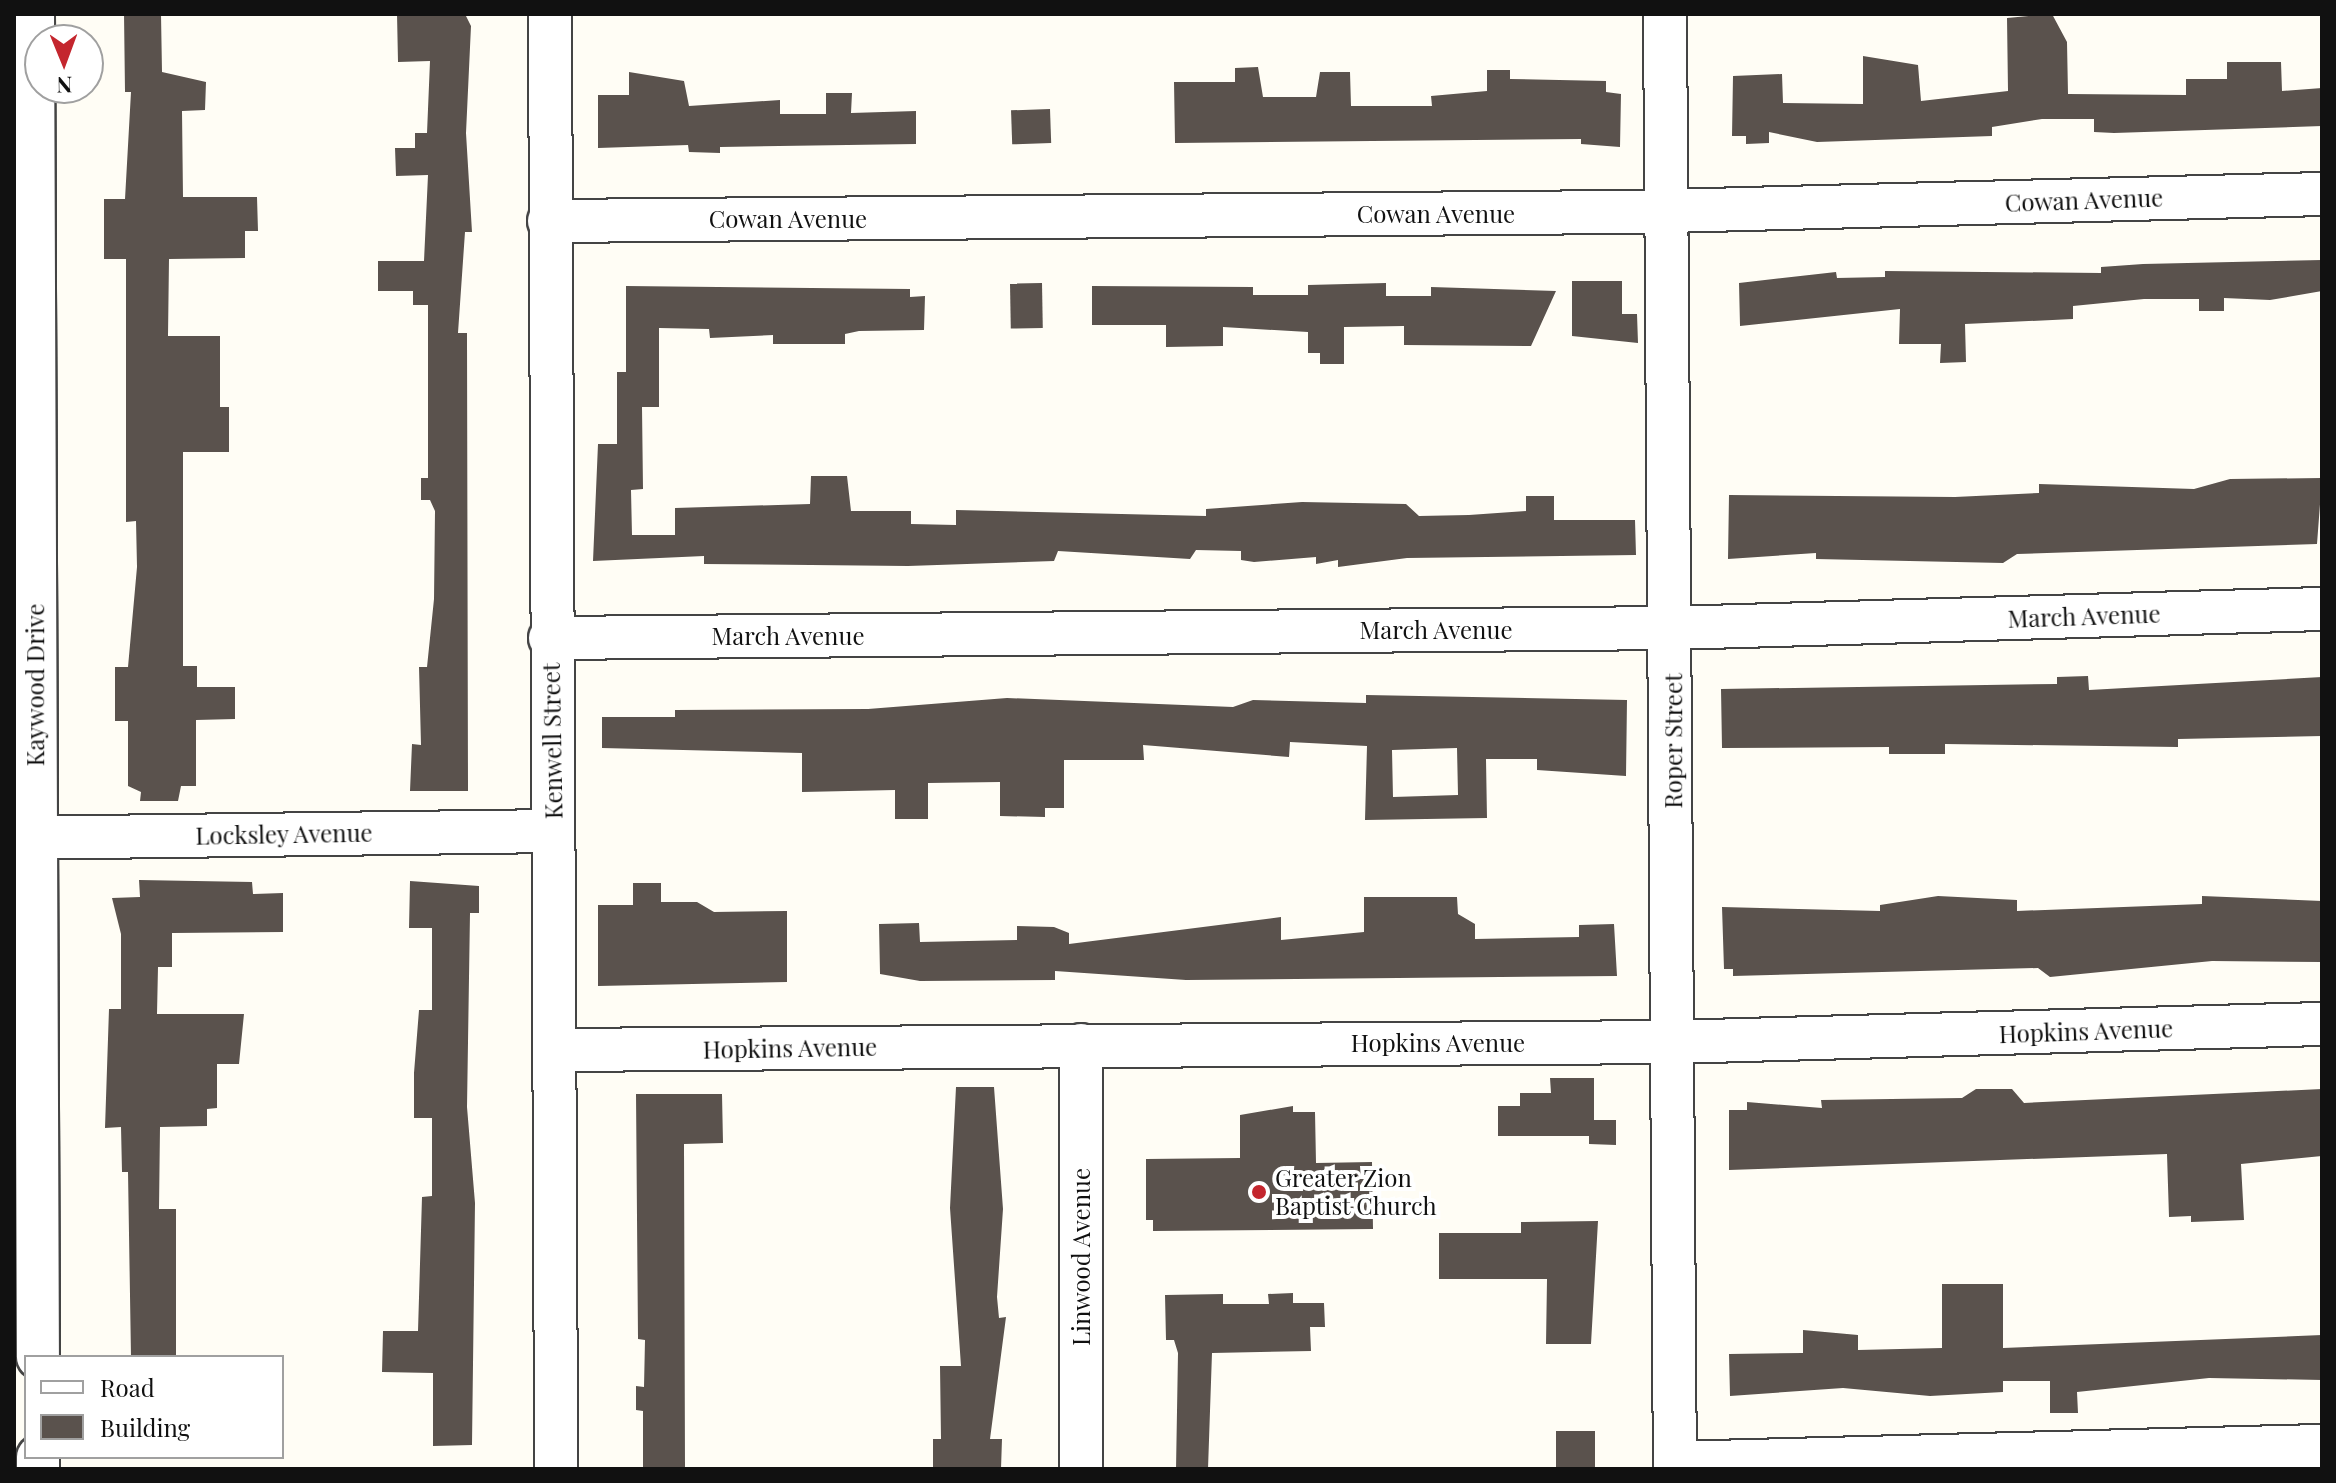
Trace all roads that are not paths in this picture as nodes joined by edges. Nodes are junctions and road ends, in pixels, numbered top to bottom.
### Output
1 (33, 14) edge
2 (550, 14) edge
3 (1665, 14) edge
4 (2322, 194) edge
5 (1667, 211) junction
6 (549, 221) junction
7 (2322, 609) edge
8 (1673, 628) junction
9 (550, 638) junction
10 (553, 831) junction
11 (25, 838) edge
12 (2322, 1024) edge
13 (1672, 1042) junction
14 (1081, 1045) junction
15 (554, 1050) junction
16 (38, 1355) edge
17 (2322, 1446) edge
18 (1675, 1466) edge
19 (556, 1469) edge
20 (1081, 1469) edge

1 - 11 street, Kaywood Drive
2 - 6 street, Kenwell Street
3 - 5 street, Roper Street
4 - 5 street, Cowan Avenue
5 - 6 street, Cowan Avenue
5 - 8 street, Roper Street
6 - 9 street, Kenwell Street
7 - 8 street, March Avenue
8 - 9 street, March Avenue
8 - 13 street, Roper Street
9 - 10 street, Kenwell Street
10 - 11 street, Locksley Avenue
10 - 15 street, Kenwell Street
11 - 16 street, Kaywood Drive
12 - 13 street, Hopkins Avenue
13 - 14 street, Hopkins Avenue
13 - 18 street, Roper Street
14 - 15 street, Hopkins Avenue
14 - 20 street, Linwood Avenue
15 - 19 street, Kenwell Street
17 - 18 street

